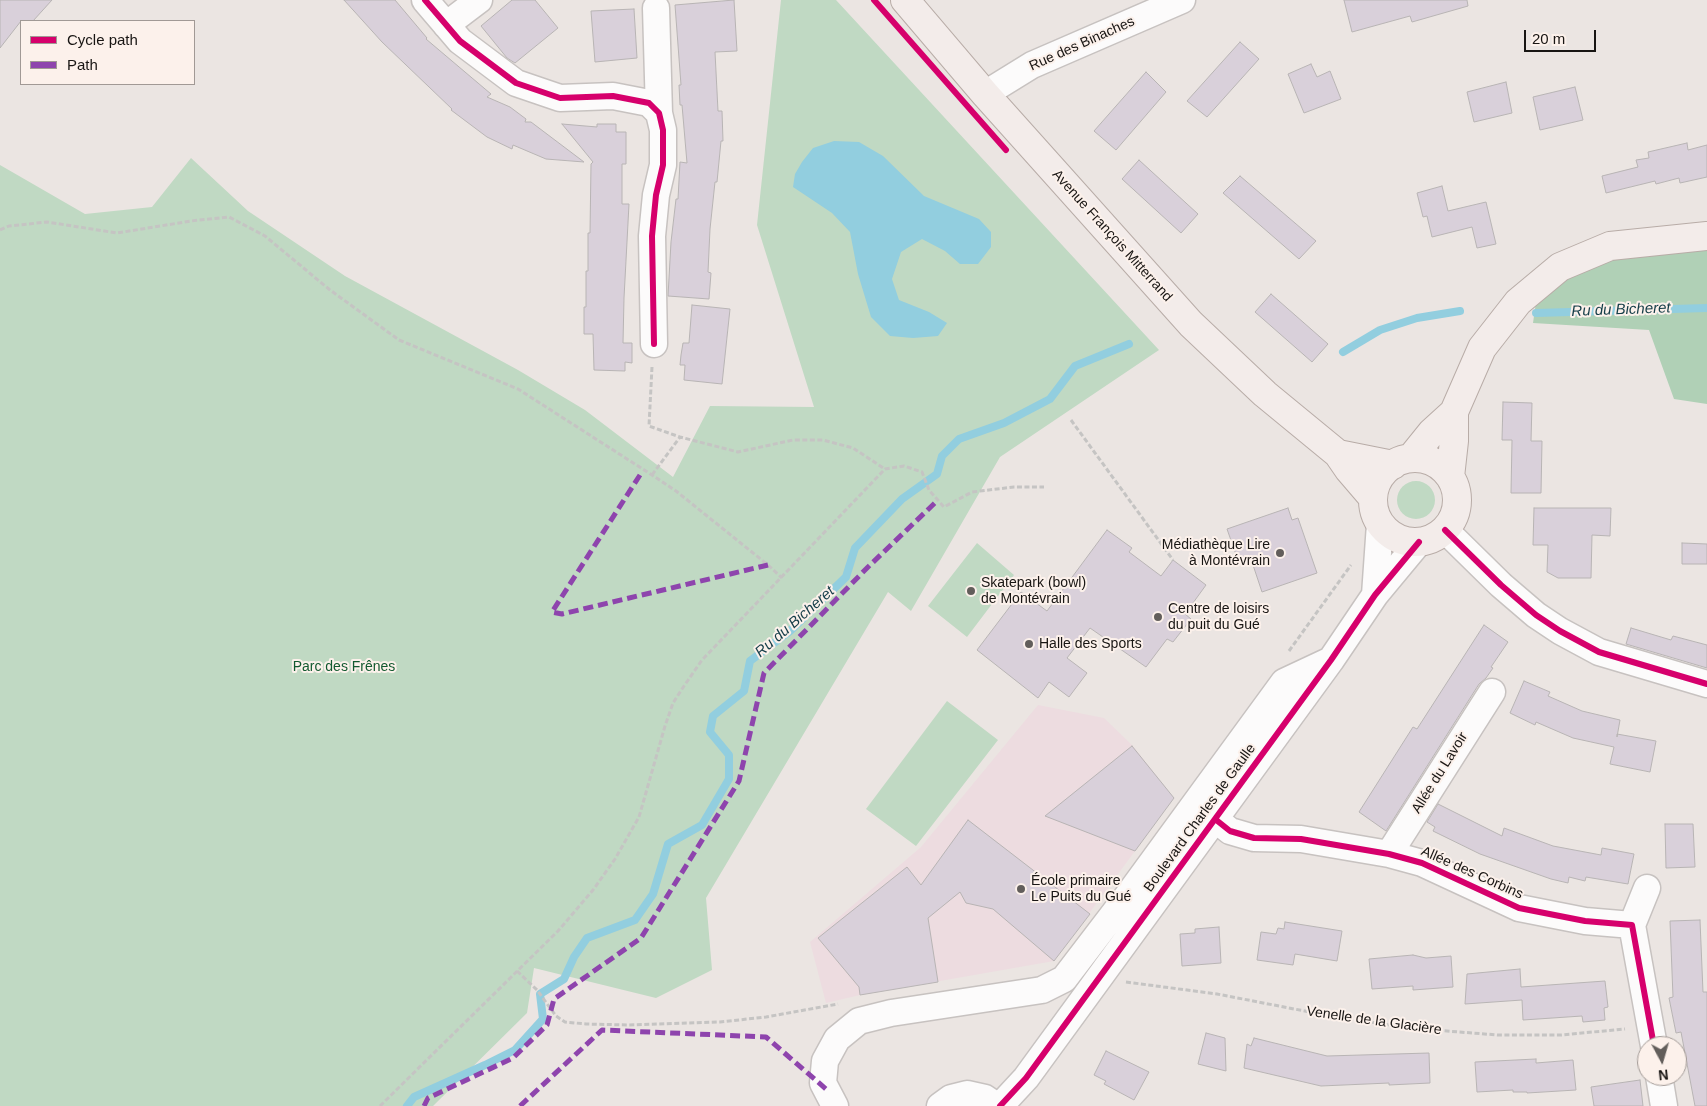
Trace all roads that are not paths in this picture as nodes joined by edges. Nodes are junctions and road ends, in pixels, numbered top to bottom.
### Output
1 (425, 0) edge
2 (479, 0) edge
3 (905, 0) edge
4 (1182, 0) edge
5 (656, 8) dead end
6 (446, 25) junction
7 (985, 94) junction
8 (660, 114) junction
9 (1707, 236) edge
10 (654, 344) road end
11 (1454, 412) junction
12 (1338, 454) junction
13 (1402, 462) junction
14 (1450, 477) junction
15 (1373, 498) junction
16 (1380, 524) junction
17 (1445, 530) junction
18 (1419, 542) junction
19 (1375, 595) junction
20 (1331, 660) junction
21 (1707, 684) edge
22 (1492, 692) dead end
23 (1215, 819) junction
24 (1389, 854) junction
25 (1647, 888) dead end
26 (1632, 925) junction
27 (1652, 1036) edge
28 (1661, 1086) edge
29 (835, 1106) edge
30 (940, 1106) edge
31 (999, 1106) edge
32 (1664, 1106) edge

1 - 6 street
2 - 6 street
3 - 7 main road, Avenue François Mitterrand
4 - 7 street, Rue des Binaches
5 - 8 street
6 - 8 street
7 - 12 main road, Avenue François Mitterrand
8 - 10 street
9 - 11 main road
11 - 13 main road
11 - 14 main road
12 - 13 main road, Avenue François Mitterrand
12 - 15 main road, Avenue François Mitterrand
13 - 14 main road
13 - 15 main road
14 - 17 main road
15 - 16 main road
16 - 18 main road
16 - 19 street
17 - 18 main road
17 - 21 street
18 - 19 street, Boulevard Charles de Gaulle
19 - 20 street, Boulevard Charles de Gaulle
20 - 23 street, Boulevard Charles de Gaulle
20 - 29 street
22 - 24 street, Allée du Lavoir
23 - 24 street, Allée des Corbins
23 - 31 street, Boulevard Charles de Gaulle
24 - 26 street, Allée des Corbins
25 - 26 street
26 - 27 street
28 - 32 street
30 - 31 street

